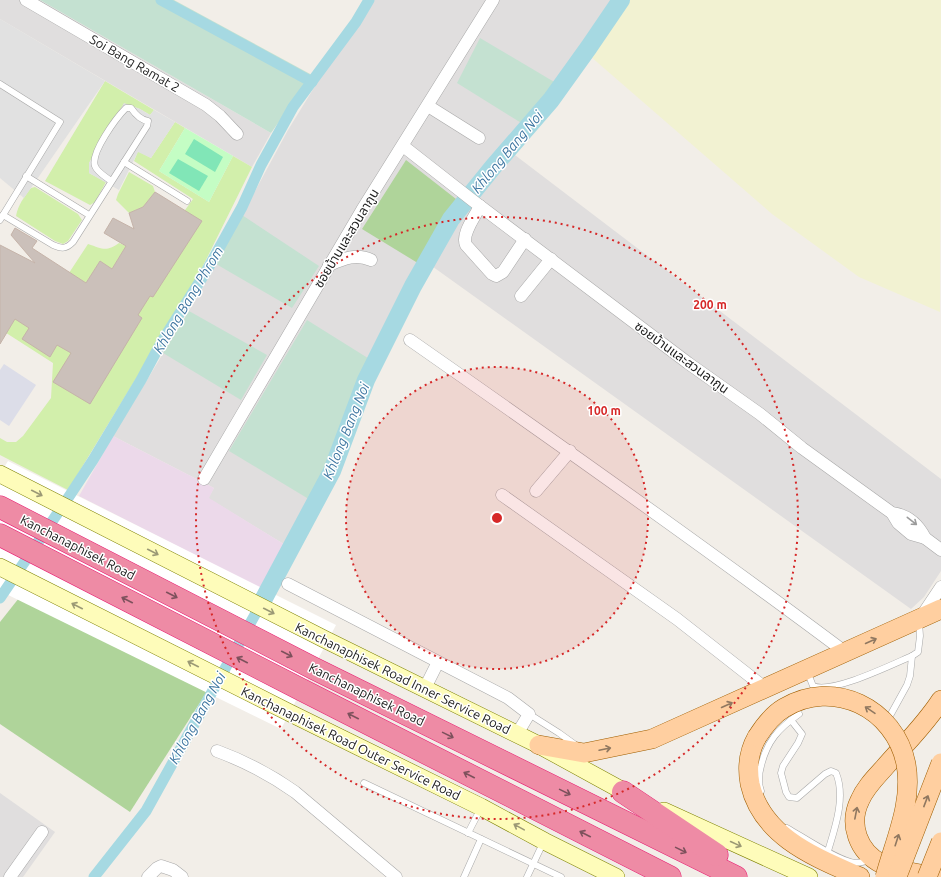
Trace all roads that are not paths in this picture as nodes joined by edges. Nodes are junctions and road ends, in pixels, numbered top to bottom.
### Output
1 (26, 0) edge
2 (493, 0) edge
3 (0, 84) edge
4 (428, 106) junction
5 (237, 134) dead end
6 (479, 138) dead end
7 (403, 146) junction
8 (124, 162) junction
9 (26, 176) junction
10 (111, 181) junction
11 (187, 201) dead end
12 (476, 203) junction
13 (89, 215) junction
14 (2, 217) edge
15 (525, 238) junction
16 (550, 259) junction
17 (371, 260) dead end
18 (329, 266) junction
19 (521, 296) dead end
20 (410, 340) dead end
21 (570, 451) junction
22 (1, 474) edge
23 (204, 478) dead end
24 (536, 491) dead end
25 (502, 495) dead end
26 (0, 507) edge
27 (0, 535) edge
28 (941, 550) edge
29 (0, 567) edge
30 (288, 584) dead end
31 (941, 587) edge
32 (941, 609) edge
33 (919, 619) junction
34 (845, 652) junction
35 (912, 656) junction
36 (438, 662) junction
37 (806, 670) junction
38 (425, 688) junction
39 (765, 688) junction
40 (941, 700) edge
41 (528, 714) junction
42 (799, 714) dead end
43 (892, 714) dead end
44 (791, 720) junction
45 (517, 734) junction
46 (539, 745) junction
47 (217, 751) dead end
48 (584, 753) junction
49 (941, 762) edge
50 (364, 783) dead end
51 (623, 792) junction
52 (762, 795) dead end
53 (481, 807) junction
54 (768, 808) dead end
55 (42, 832) dead end
56 (468, 833) junction
57 (482, 839) junction
58 (544, 841) junction
59 (941, 842) edge
60 (614, 849) junction
61 (828, 851) junction
62 (874, 859) junction
63 (533, 864) junction
64 (941, 874) edge
65 (10, 877) edge
66 (148, 877) edge
67 (182, 877) edge
68 (396, 877) edge
69 (465, 877) edge
70 (527, 877) edge
71 (561, 877) edge
72 (616, 877) edge
73 (646, 877) edge
74 (670, 877) edge
75 (736, 877) edge
76 (744, 877) edge
77 (809, 877) edge
78 (860, 877) edge
79 (885, 877) edge
80 (897, 877) edge
81 (927, 877) edge

1 - 5 street, Soi Bang Ramat 2
2 - 4 street, ซอยบ้านและสวนลากูน
3 - 9 lane
4 - 6 street
4 - 7 street, ซอยบ้านและสวนลากูน
7 - 12 street, ซอยบ้านและสวนลากูน
7 - 18 street, ซอยบ้านและสวนลากูน
8 - 10 lane
8 - 10 lane
8 - 11 lane
9 - 13 lane
9 - 14 lane
10 - 13 lane
12 - 15 street, ซอยบ้านและสวนลากูน
12 - 15 street
13 - 14 lane
15 - 16 street, ซอยบ้านและสวนลากูน
16 - 19 street
16 - 28 street, ซอยบ้านและสวนลากูน
17 - 18 street
18 - 23 street, ซอยบ้านและสวนลากูน
20 - 21 street
21 - 24 street
21 - 34 street
22 -> 38 main road, Kanchanaphisek Road Inner Service Road
25 - 39 street
26 -> 75 highway, Kanchanaphisek Road
60 -> 27 highway, Kanchanaphisek Road
53 -> 29 main road, Kanchanaphisek Road Outer Service Road
30 - 36 street
31 - 33 street
32 - 33 main road
34 -> 33 main road
33 - 35 lane
34 - 37 main road
35 - 37 lane
35 - 43 lane
36 - 38 street
36 - 41 street
37 - 39 main road
38 - 45 main road, Kanchanaphisek Road Inner Service Road
48 -> 39 main road
62 -> 40 main road
41 - 45 street
41 - 48 lane
42 - 44 lane
44 - 52 lane
44 - 61 lane
45 - 46 main road, Kanchanaphisek Road Inner Service Road
46 - 48 main road
46 - 51 main road, Kanchanaphisek Road Inner Service Road
47 - 68 street
80 -> 49 main road, bridge
50 - 56 lane
51 - 76 highway
51 -> 77 main road, Kanchanaphisek Road Inner Service Road
53 - 56 lane
58 -> 53 main road, Kanchanaphisek Road Outer Service Road
54 - 61 lane
55 - 65 street
56 - 57 lane
57 - 63 lane
57 - 69 lane
58 - 63 lane
58 - 72 main road, Kanchanaphisek Road Outer Service Road
59 - 81 main road, bridge
60 - 73 highway
60 - 74 highway, Kanchanaphisek Road
61 - 62 lane
62 - 64 main road
63 - 70 lane
63 - 71 lane
66 - 67 street
79 -> 78 main road, bridge

